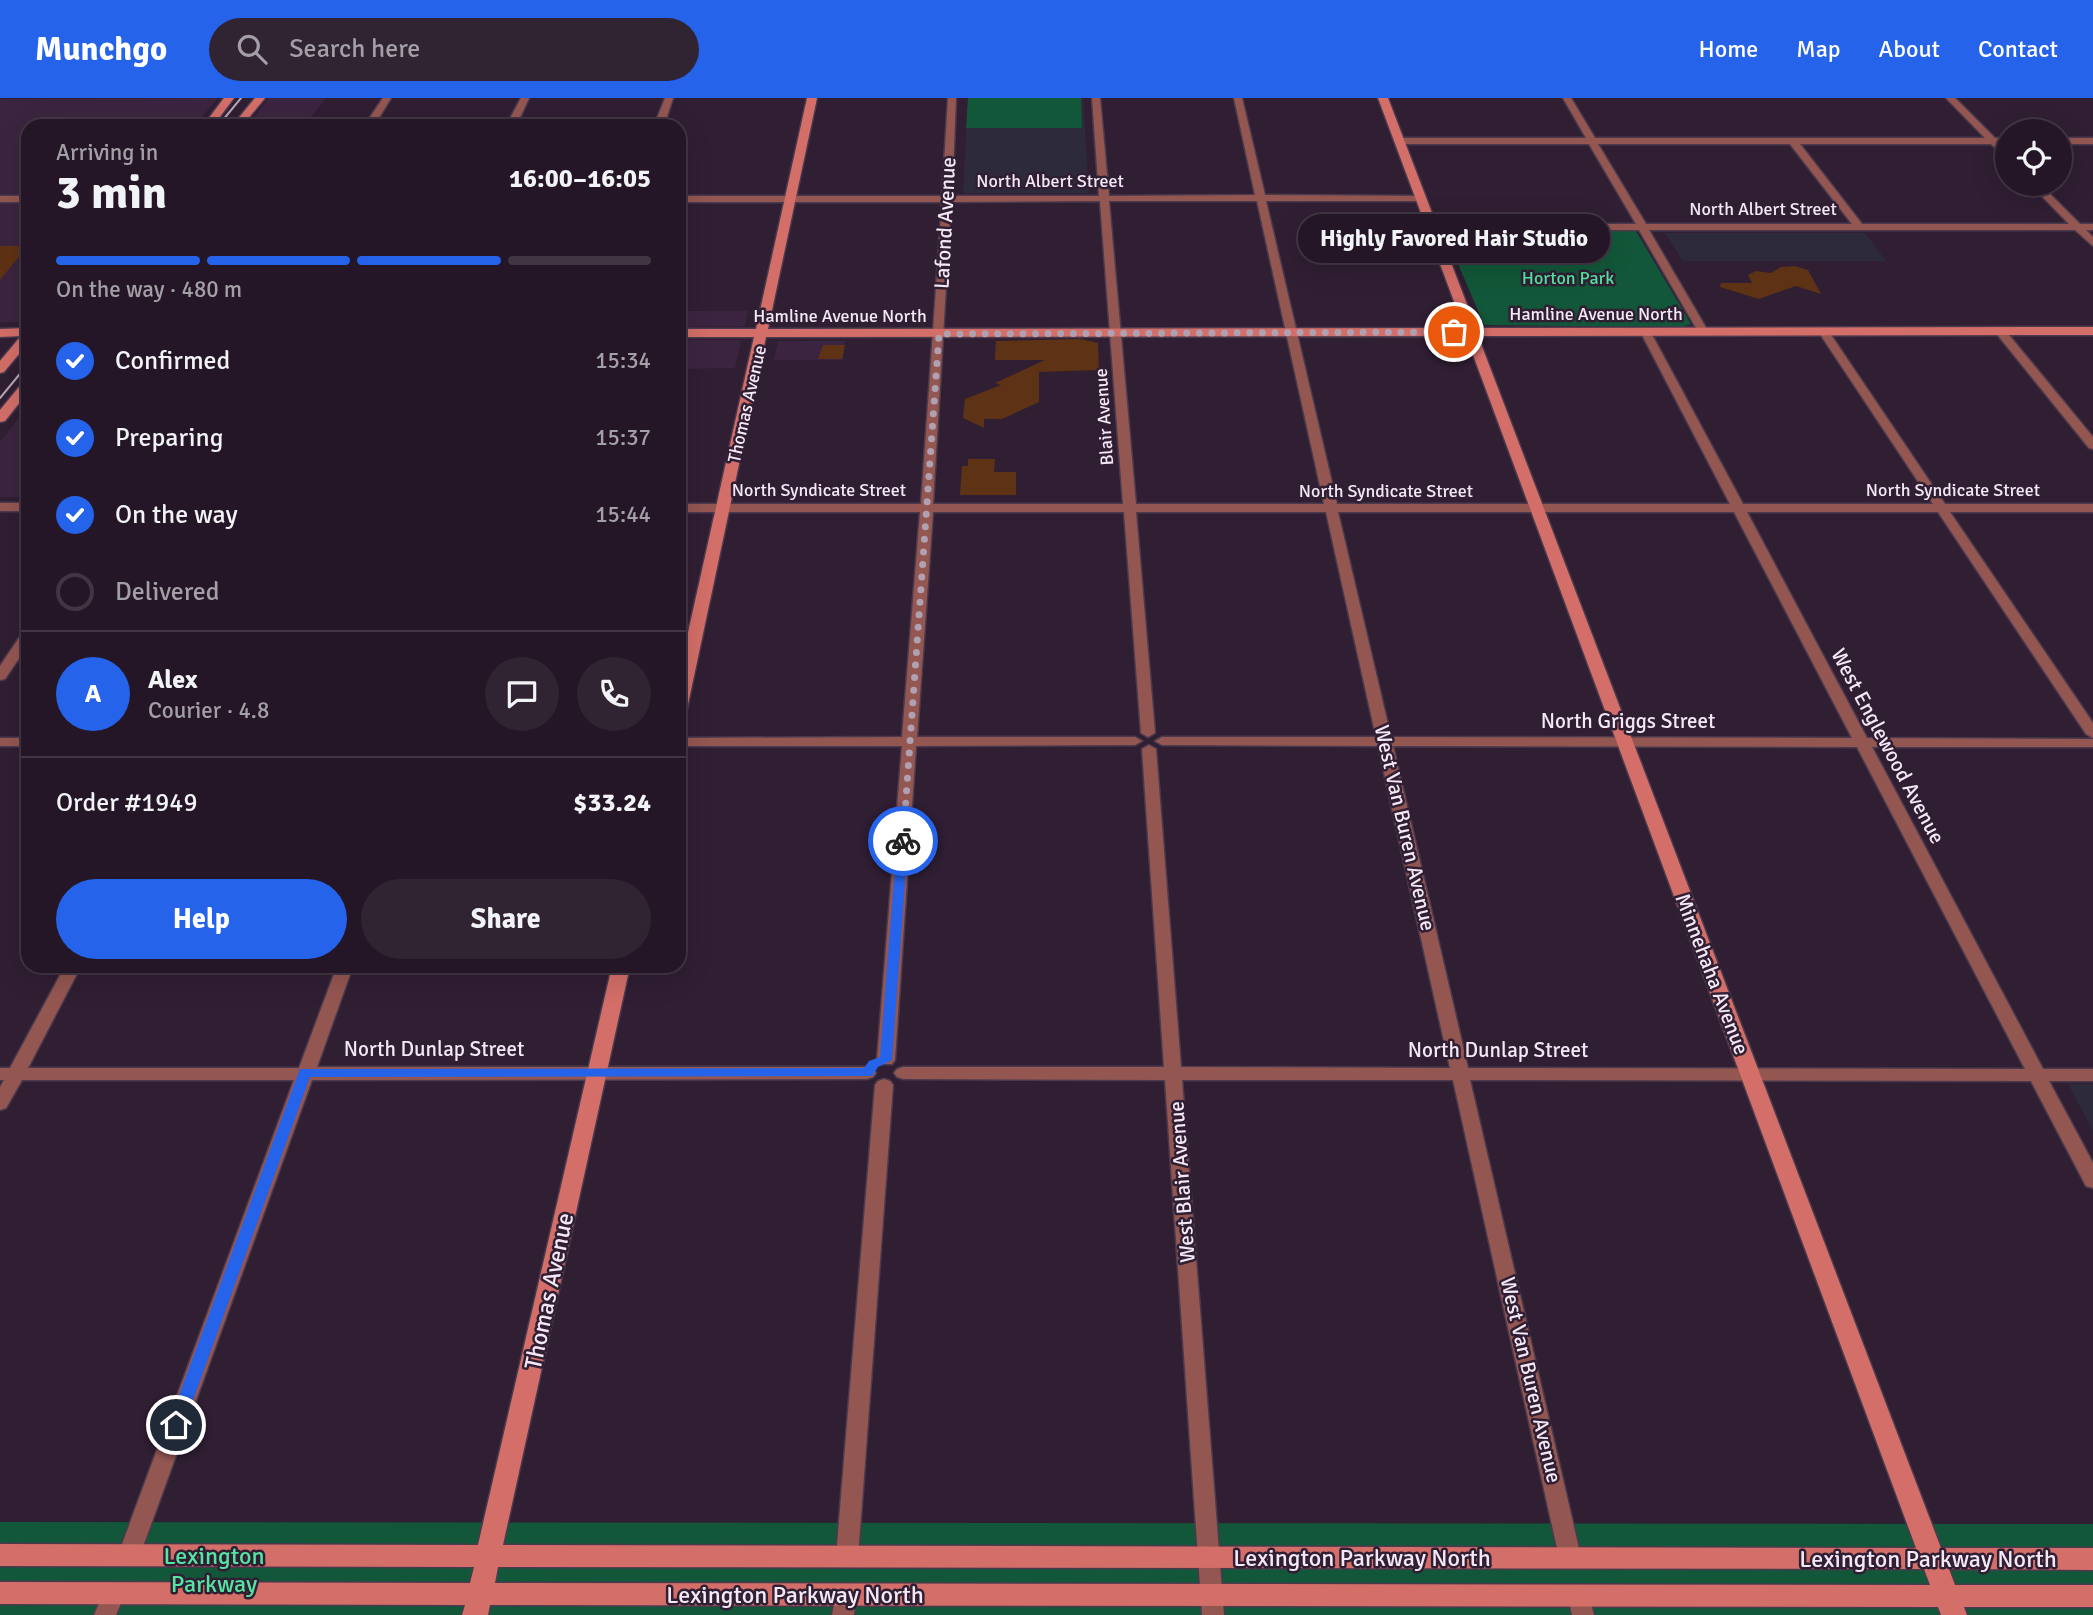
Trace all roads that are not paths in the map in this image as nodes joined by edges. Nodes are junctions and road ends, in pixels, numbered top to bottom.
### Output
1 (229, 98) edge
2 (260, 98) edge
3 (387, 98) edge
4 (525, 98) edge
5 (669, 98) edge
6 (812, 98) edge
7 (952, 98) edge
8 (1096, 98) edge
9 (1238, 98) edge
10 (1383, 98) edge
11 (1567, 98) edge
12 (1950, 98) edge
13 (213, 119) edge
14 (243, 119) edge
15 (374, 119) edge
16 (514, 119) edge
17 (662, 119) edge
18 (1792, 140) junction
19 (1400, 141) junction
20 (1592, 141) junction
21 (1993, 141) joint
22 (2072, 141) edge
23 (2093, 141) edge
24 (2047, 196) edge
25 (1422, 198) junction
26 (0, 199) edge
27 (21, 199) edge
28 (686, 199) edge
29 (790, 199) junction
30 (945, 199) junction
31 (1104, 199) junction
32 (1262, 199) junction
33 (1433, 227) junction
34 (1643, 227) junction
35 (1859, 227) junction
36 (2078, 227) junction
37 (2093, 227) edge
38 (2093, 243) edge
39 (1646, 331) junction
40 (1703, 331) junction
41 (1823, 331) junction
42 (2000, 331) junction
43 (2093, 331) edge
44 (0, 332) edge
45 (1471, 332) junction
46 (686, 333) edge
47 (1292, 333) junction
48 (21, 334) edge
49 (763, 334) junction
50 (939, 334) junction
51 (1115, 334) junction
52 (21, 343) edge
53 (0, 369) edge
54 (21, 392) edge
55 (0, 418) edge
56 (2093, 446) edge
57 (0, 508) edge
58 (21, 508) edge
59 (686, 508) edge
60 (723, 508) junction
61 (926, 508) junction
62 (1129, 508) junction
63 (1332, 508) junction
64 (1536, 508) junction
65 (1738, 508) junction
66 (1941, 508) junction
67 (2093, 508) edge
68 (21, 645) edge
69 (0, 676) edge
70 (686, 677) edge
71 (2093, 734) edge
72 (686, 741) edge
73 (1148, 741) junction
74 (1385, 741) junction
75 (1625, 741) junction
76 (0, 742) edge
77 (21, 742) edge
78 (910, 742) junction
79 (1862, 743) junction
80 (2093, 743) edge
81 (69, 973) edge
82 (342, 973) edge
83 (619, 973) edge
84 (886, 1060) junction
85 (597, 1072) junction
86 (305, 1073) junction
87 (867, 1073) junction
88 (903, 1073) junction
89 (1174, 1073) junction
90 (1460, 1073) junction
91 (1749, 1073) junction
92 (8, 1074) edge
93 (2036, 1074) junction
94 (2093, 1075) edge
95 (884, 1085) junction
96 (0, 1104) edge
97 (2093, 1181) edge
98 (0, 1555) edge
99 (128, 1555) junction
100 (489, 1556) junction
101 (847, 1557) junction
102 (1209, 1558) junction
103 (1570, 1558) junction
104 (1934, 1559) junction
105 (2093, 1559) edge
106 (0, 1593) edge
107 (2093, 1597) edge
108 (109, 1604) edge
109 (477, 1605) edge
110 (844, 1605) edge
111 (1950, 1605) edge
112 (1212, 1606) edge
113 (1581, 1606) edge

1 - 13 street
2 - 14 street
3 - 15 street
4 - 16 street
5 - 17 street
6 - 29 street, Thomas Avenue
7 - 30 street, Lafond Avenue
8 - 31 street, Blair Avenue
9 - 32 street, West Van Buren Avenue
10 - 19 street, Minnehaha Avenue
11 - 20 street
12 - 21 street
18 - 20 street
18 - 21 street
18 - 35 street
19 - 20 street
19 - 25 street, Minnehaha Avenue
20 - 34 street
22 - 23 street
24 - 36 street
25 - 32 street, North Albert Street
25 - 33 street, Minnehaha Avenue
26 - 27 street
28 - 29 street, North Albert Street
29 - 30 street, North Albert Street
29 - 49 street, Thomas Avenue
30 - 31 street, North Albert Street
30 - 50 street, Lafond Avenue
31 - 32 street, North Albert Street
31 - 51 street, Blair Avenue
32 - 47 street, West Van Buren Avenue
33 - 34 street, North Albert Street
33 - 45 street, Minnehaha Avenue
34 - 35 street, North Albert Street
34 - 40 street
35 - 36 street, North Albert Street
36 - 37 street, North Albert Street
36 - 38 street
39 - 40 street, Hamline Avenue North
39 - 45 street, Hamline Avenue North
39 - 65 street, West Englewood Avenue
40 - 41 street, Hamline Avenue North
41 - 42 street, Hamline Avenue North
41 - 66 street
42 - 43 street, Hamline Avenue North
42 - 56 street
44 - 48 street
45 - 47 street, Hamline Avenue North
45 - 64 street, Minnehaha Avenue
46 - 49 street, Hamline Avenue North
47 - 51 street, Hamline Avenue North
47 - 63 street, West Van Buren Avenue
49 - 50 street, Hamline Avenue North
49 - 60 street, Thomas Avenue
50 - 51 street, Hamline Avenue North
50 - 61 street, Lafond Avenue
51 - 62 street, Blair Avenue
52 - 53 street
54 - 55 street
57 - 58 street
59 - 60 street, North Syndicate Street
60 - 61 street, North Syndicate Street
60 - 70 street, Thomas Avenue
61 - 62 street, North Syndicate Street
61 - 78 street, Lafond Avenue
62 - 63 street, North Syndicate Street
62 - 73 street, Blair Avenue
63 - 64 street, North Syndicate Street
63 - 74 street, West Van Buren Avenue
64 - 65 street, North Syndicate Street
64 - 75 street, Minnehaha Avenue
65 - 66 street, North Syndicate Street
65 - 79 street, West Englewood Avenue
66 - 67 street, North Syndicate Street
66 - 71 street
68 - 69 street
72 - 78 street, North Griggs Street
73 - 74 street, North Griggs Street
73 - 78 street, North Griggs Street
73 - 89 street, West Blair Avenue
74 - 75 street, North Griggs Street
74 - 90 street, West Van Buren Avenue
75 - 79 street, North Griggs Street
75 - 91 street, Minnehaha Avenue
76 - 77 street
78 - 84 street, Lafond Avenue
79 - 80 street, North Griggs Street
79 - 93 street, West Englewood Avenue
81 - 92 street
82 - 86 street
83 - 85 street, Thomas Avenue
84 - 87 street
84 - 88 street
85 - 86 street, North Dunlap Street
85 - 87 street, North Dunlap Street
85 - 100 street, Thomas Avenue
86 - 92 street, North Dunlap Street
86 - 99 street
87 - 95 street
88 - 89 street, North Dunlap Street
88 - 95 street
89 - 90 street, North Dunlap Street
89 - 102 street, West Blair Avenue
90 - 91 street, North Dunlap Street
90 - 103 street, West Van Buren Avenue
91 - 93 street, North Dunlap Street
91 - 104 street, Minnehaha Avenue
92 - 96 street
93 - 94 street, North Dunlap Street
93 - 97 street, West Englewood Avenue
95 - 101 street
98 - 99 street, Lexington Parkway North
99 - 100 street, Lexington Parkway North
100 - 101 street, Lexington Parkway North
100 - 109 street, Thomas Avenue
101 - 102 street, Lexington Parkway North
102 - 103 street, Lexington Parkway North
102 - 112 street, West Blair Avenue
103 - 104 street, Lexington Parkway North
104 - 105 street, Lexington Parkway North
104 - 111 street, Minnehaha Avenue
106 - 108 street, Lexington Parkway North
107 - 111 street, Lexington Parkway North
108 - 109 street, Lexington Parkway North
109 - 110 street, Lexington Parkway North
110 - 112 street, Lexington Parkway North
111 - 113 street, Lexington Parkway North
112 - 113 street, Lexington Parkway North

